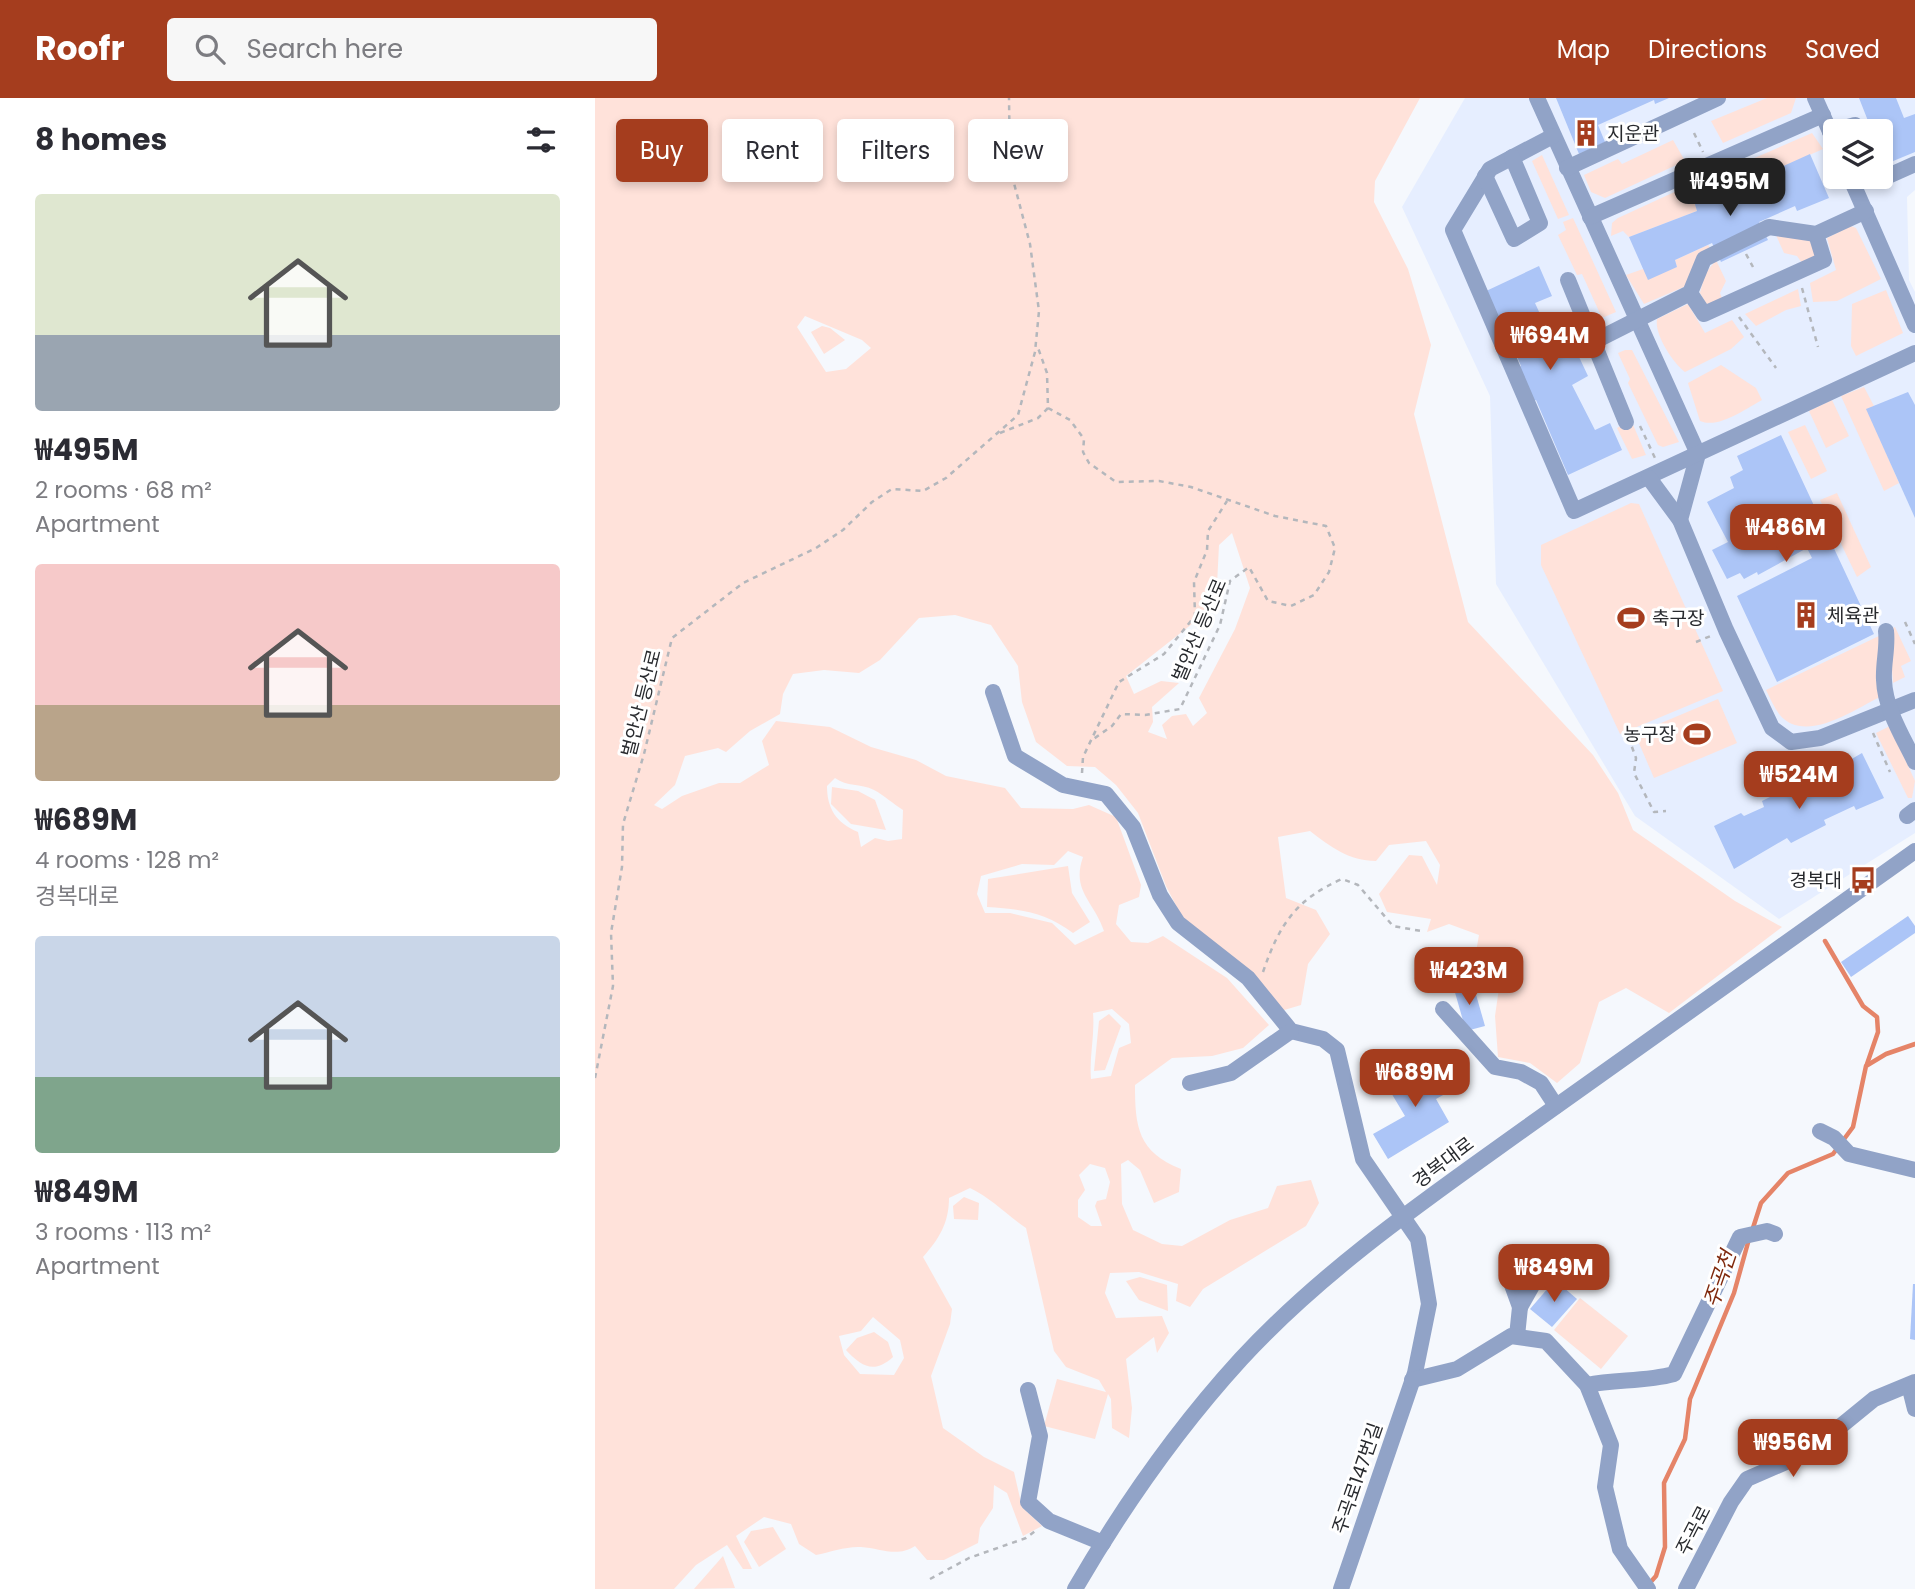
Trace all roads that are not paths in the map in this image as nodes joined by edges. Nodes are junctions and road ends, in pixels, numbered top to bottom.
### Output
1 (1537, 98) edge
2 (1719, 98) edge
3 (1815, 98) edge
4 (1823, 115) junction
5 (1825, 119) edge
6 (1553, 136) junction
7 (1513, 157) junction
8 (1915, 164) edge
9 (1567, 168) junction
10 (1893, 174) edge
11 (1485, 176) junction
12 (1856, 189) edge
13 (1866, 211) junction
14 (1590, 217) junction
15 (1816, 234) junction
16 (1568, 280) dead end
17 (1690, 293) junction
18 (1638, 322) junction
19 (1915, 325) edge
20 (1593, 342) junction
21 (1915, 353) edge
22 (1626, 422) road end
23 (1698, 454) junction
24 (1655, 475) junction
25 (1680, 520) junction
26 (1886, 631) dead end
27 (993, 692) dead end
28 (1915, 700) edge
29 (1890, 709) junction
30 (1915, 762) edge
31 (1915, 851) edge
32 (1443, 1009) dead end
33 (1290, 1031) junction
34 (1190, 1083) dead end
35 (1556, 1106) junction
36 (1827, 1135) dead end
37 (1915, 1170) edge
38 (1405, 1216) junction
39 (1768, 1233) dead end
40 (1556, 1259) dead end
41 (1507, 1271) dead end
42 (1520, 1307) junction
43 (1517, 1336) junction
44 (1412, 1380) junction
45 (1912, 1384) edge
46 (1587, 1385) junction
47 (1028, 1390) dead end
48 (1915, 1409) edge
49 (1103, 1543) junction
50 (1644, 1584) edge
51 (1075, 1589) edge
52 (1341, 1589) edge
53 (1686, 1589) edge

1 - 6 street
2 - 9 street
3 - 4 street
4 - 5 street
4 - 14 street
6 - 7 street
6 - 9 street
7 - 11 street
7 - 11 street
8 - 10 street
9 - 14 street
11 - 24 street
12 - 13 street
13 - 15 street
13 - 19 street
14 - 18 street
15 - 17 street
15 - 17 street
16 - 20 street
17 - 18 street
18 - 20 street
18 - 23 street
20 - 22 street
21 - 23 street
23 - 24 street
23 - 25 street
24 - 25 street
25 - 29 street
26 - 29 street
27 - 33 street
28 - 29 street
29 - 30 street
31 - 35 street, 경복대로
32 - 35 street
33 - 34 street
33 - 38 street, 주곡로147번길
35 - 38 street, 경복대로
36 - 37 street
38 - 44 street, 주곡로147번길
38 - 49 street, 경복대로
39 - 46 street
40 - 42 street
41 - 42 street
42 - 43 street
43 - 44 street
43 - 46 street
44 - 52 street, 주곡로147번길
45 - 48 street
45 - 53 street, 주곡로
46 - 50 street
47 - 49 street
49 - 51 street, 경복대로

